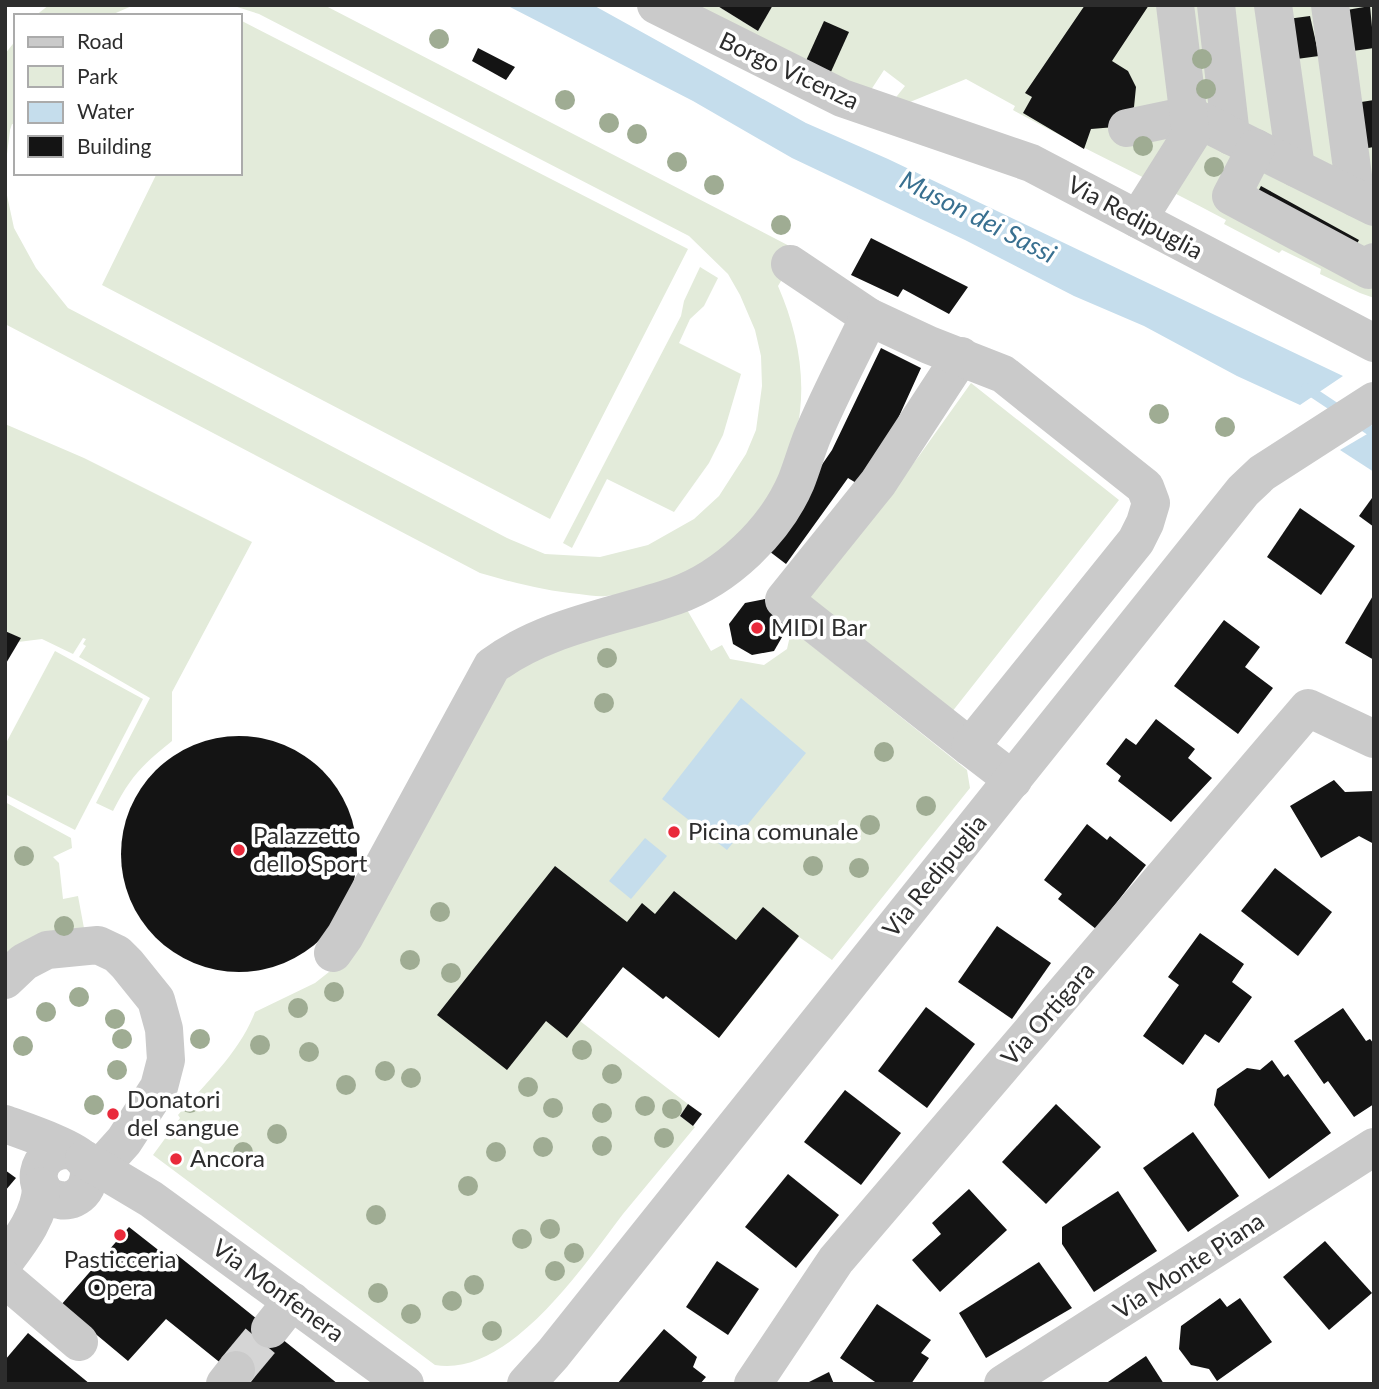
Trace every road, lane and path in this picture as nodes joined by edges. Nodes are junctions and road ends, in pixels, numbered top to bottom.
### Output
1 (656, 5) edge
2 (1175, 5) edge
3 (1216, 5) edge
4 (1273, 5) edge
5 (1330, 5) edge
6 (886, 115) joint
7 (1189, 115) junction
8 (1127, 128) dead end
9 (1243, 142) junction
10 (1296, 168) junction
11 (1365, 202) edge
12 (1138, 219) junction
13 (1374, 262) edge
14 (790, 264) dead end
15 (869, 317) junction
16 (1374, 343) edge
17 (961, 356) junction
18 (1374, 401) edge
19 (1374, 739) edge
20 (970, 747) junction
21 (1013, 780) junction
22 (333, 953) dead end
23 (5, 980) edge
24 (5, 1124) edge
25 (1374, 1147) edge
26 (5, 1150) edge
27 (78, 1173) junction
28 (7, 1264) edge
29 (79, 1342) dead end
30 (405, 1384) edge
31 (526, 1384) edge
32 (753, 1384) edge
33 (1003, 1384) edge

1 - 6 street, Borgo Vicenza
2 - 7 street
3 - 9 street
4 - 10 street
5 - 11 street
6 - 12 street, Via Redipuglia
7 - 8 street
7 - 9 street
7 - 12 street
9 - 10 street
9 - 13 street
10 - 11 street
12 - 16 street, Via Redipuglia
14 - 15 street
15 - 17 street
15 - 22 street
17 - 20 street
17 - 20 street
18 - 21 street, Via Redipuglia
19 - 32 street, Via Ortigara
20 - 21 street
21 - 31 street, Via Redipuglia
23 - 27 street
24 - 27 street
25 - 33 street, Via Monte Piana
26 - 27 street
27 - 28 street
27 - 30 street, Via Monfenera
28 - 29 street

